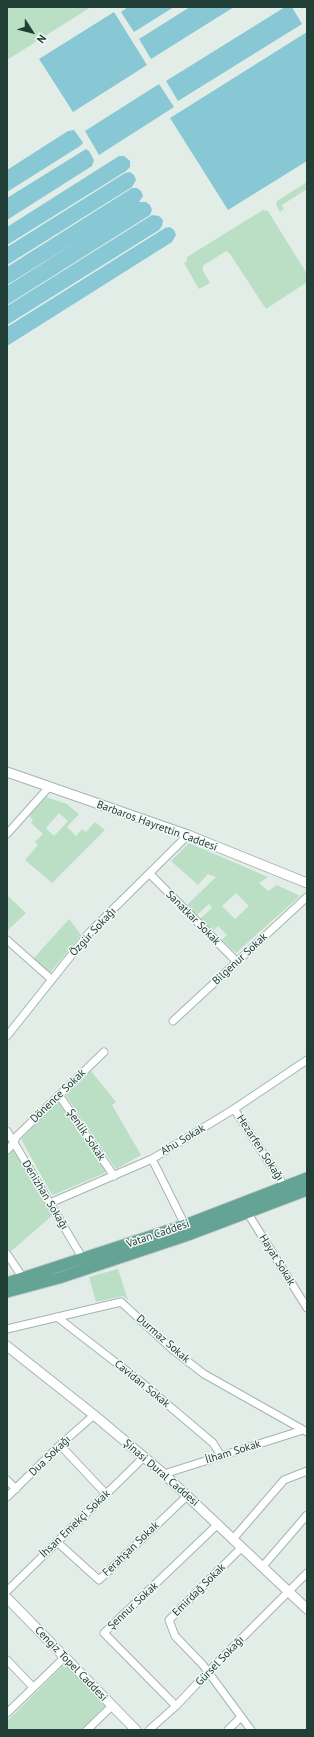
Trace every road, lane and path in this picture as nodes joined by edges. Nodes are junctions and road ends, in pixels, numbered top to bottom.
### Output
1 (7, 772) edge
2 (49, 787) junction
3 (7, 834) edge
4 (188, 835) junction
5 (150, 874) junction
6 (307, 883) edge
7 (307, 897) edge
8 (7, 940) edge
9 (237, 962) junction
10 (51, 979) junction
11 (174, 1021) dead end
12 (7, 1036) edge
13 (104, 1052) dead end
14 (307, 1060) edge
15 (58, 1095) junction
16 (234, 1109) junction
17 (7, 1131) edge
18 (14, 1143) junction
19 (7, 1150) edge
20 (152, 1159) junction
21 (114, 1176) junction
22 (307, 1178) edge
23 (285, 1187) junction
24 (307, 1190) edge
25 (50, 1203) junction
26 (247, 1212) junction
27 (185, 1225) junction
28 (7, 1254) edge
29 (83, 1259) junction
30 (23, 1278) junction
31 (7, 1283) edge
32 (7, 1292) edge
33 (307, 1308) edge
34 (57, 1317) junction
35 (7, 1329) edge
36 (7, 1346) edge
37 (94, 1415) junction
38 (305, 1431) edge
39 (60, 1446) junction
40 (221, 1456) junction
41 (144, 1457) junction
42 (307, 1471) edge
43 (164, 1474) junction
44 (7, 1480) edge
45 (16, 1489) junction
46 (106, 1494) junction
47 (188, 1496) junction
48 (7, 1497) edge
49 (307, 1516) edge
50 (218, 1524) junction
51 (234, 1539) junction
52 (57, 1542) junction
53 (242, 1547) junction
54 (263, 1566) junction
55 (307, 1573) edge
56 (7, 1591) edge
57 (290, 1592) junction
58 (7, 1598) edge
59 (307, 1609) edge
60 (64, 1656) junction
61 (7, 1660) edge
62 (207, 1673) junction
63 (33, 1687) junction
64 (112, 1706) junction
65 (176, 1706) junction
66 (7, 1713) edge
67 (241, 1717) junction
68 (87, 1730) edge
69 (136, 1730) edge
70 (149, 1730) edge
71 (228, 1730) edge
72 (251, 1730) edge

1 - 2 street, Barbaros Hayrettin Caddesi
2 - 3 street
2 - 4 street, Barbaros Hayrettin Caddesi
4 - 5 street, Özgür Sokağı
4 - 6 street, Barbaros Hayrettin Caddesi
5 - 9 street, Sanatkar Sokak
5 - 10 street, Özgür Sokağı
7 - 9 street, Bilgenur Sokak
8 - 10 street
9 - 11 street, Bilgenur Sokak
10 - 12 street, Özgür Sokağı
13 - 15 street, Dönence Sokak
14 - 16 street, Ahu Sokak
15 - 18 street, Dönence Sokak
15 - 21 street, Şenlik Sokak
16 - 20 street, Ahu Sokak
16 - 23 street, Hezarfen Sokağı
17 - 18 street, Denizhan Sokağı
18 - 19 street, Dönence Sokak
18 - 25 street, Denizhan Sokağı
20 - 21 street, Ahu Sokak
20 - 27 street
21 - 25 street, Ahu Sokak
22 - 23 main road, Vatan Caddesi
23 - 27 main road, Vatan Caddesi
24 - 26 main road, Vatan Caddesi
25 - 29 street, Denizhan Sokağı
26 - 32 main road, Vatan Caddesi
26 - 33 street, Hayat Sokak
27 - 29 main road, Vatan Caddesi
28 - 30 street
29 - 30 main road, Vatan Caddesi
30 - 31 main road, Vatan Caddesi
34 - 35 street, Durmaz Sokak
34 - 38 street, Durmaz Sokak
34 - 40 street, Cavidan Sokak
36 - 37 street, Şinasi Dural Caddesi
37 - 39 street, Dua Sokağı
37 - 41 street, Şinasi Dural Caddesi
38 - 40 street, İlham Sokak
39 - 45 street, Dua Sokağı
39 - 46 street
40 - 43 street, İlham Sokak
41 - 43 street, Şinasi Dural Caddesi
41 - 46 street, İhsan Emekçi Sokak
42 - 51 street
43 - 47 street, Şinasi Dural Caddesi
44 - 45 street
45 - 48 street, Dua Sokağı
46 - 52 street, İhsan Emekçi Sokak
47 - 50 street, Şinasi Dural Caddesi
47 - 52 street, Ferahşan Sokak
49 - 54 street
50 - 51 street, Şinasi Dural Caddesi
50 - 65 street, Şennur Sokak
51 - 53 street, Şinasi Dural Caddesi
52 - 56 street, İhsan Emekçi Sokak
53 - 54 street, Şinasi Dural Caddesi
53 - 62 street, Emirdağ Sokak
54 - 57 street, Şinasi Dural Caddesi
55 - 57 street, Gürsel Sokağı
57 - 59 street, Şinasi Dural Caddesi
57 - 62 street, Gürsel Sokağı
58 - 60 street, Cengiz Topel Caddesi
60 - 63 street
60 - 64 street, Cengiz Topel Caddesi
61 - 63 street
62 - 65 street, Gürsel Sokağı
62 - 67 street
63 - 66 street
64 - 68 street
64 - 69 street, Cengiz Topel Caddesi
65 - 70 street, Gürsel Sokağı
67 - 71 street
67 - 72 street

